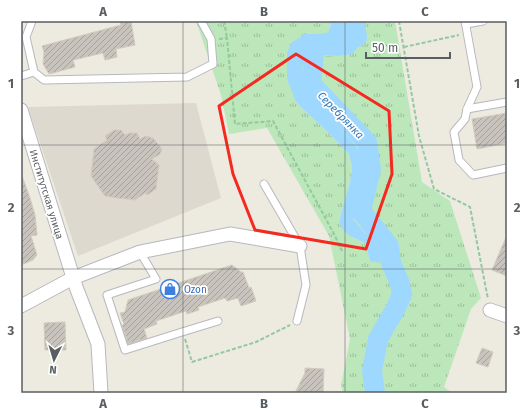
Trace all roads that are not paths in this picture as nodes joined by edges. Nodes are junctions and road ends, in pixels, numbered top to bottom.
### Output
1 (32, 21) edge
2 (201, 21) edge
3 (482, 21) edge
4 (466, 23) edge
5 (34, 72) junction
6 (21, 76) edge
7 (507, 102) edge
8 (467, 109) junction
9 (21, 110) edge
10 (507, 168) edge
11 (264, 184) dead end
12 (300, 246) junction
13 (140, 252) junction
14 (74, 278) junction
15 (21, 306) edge
16 (490, 310) road end
17 (507, 316) edge
18 (218, 321) dead end
19 (297, 321) road end
20 (101, 393) edge

1 - 5 lane
2 - 5 lane
3 - 4 lane
4 - 8 lane
5 - 6 lane
7 - 8 lane
8 - 10 lane
9 - 14 street, Институтская улица
11 - 12 lane
12 - 13 street
12 - 19 lane
13 - 14 street
13 - 18 lane
14 - 15 street
14 - 20 street, Институтская улица
16 - 17 street

